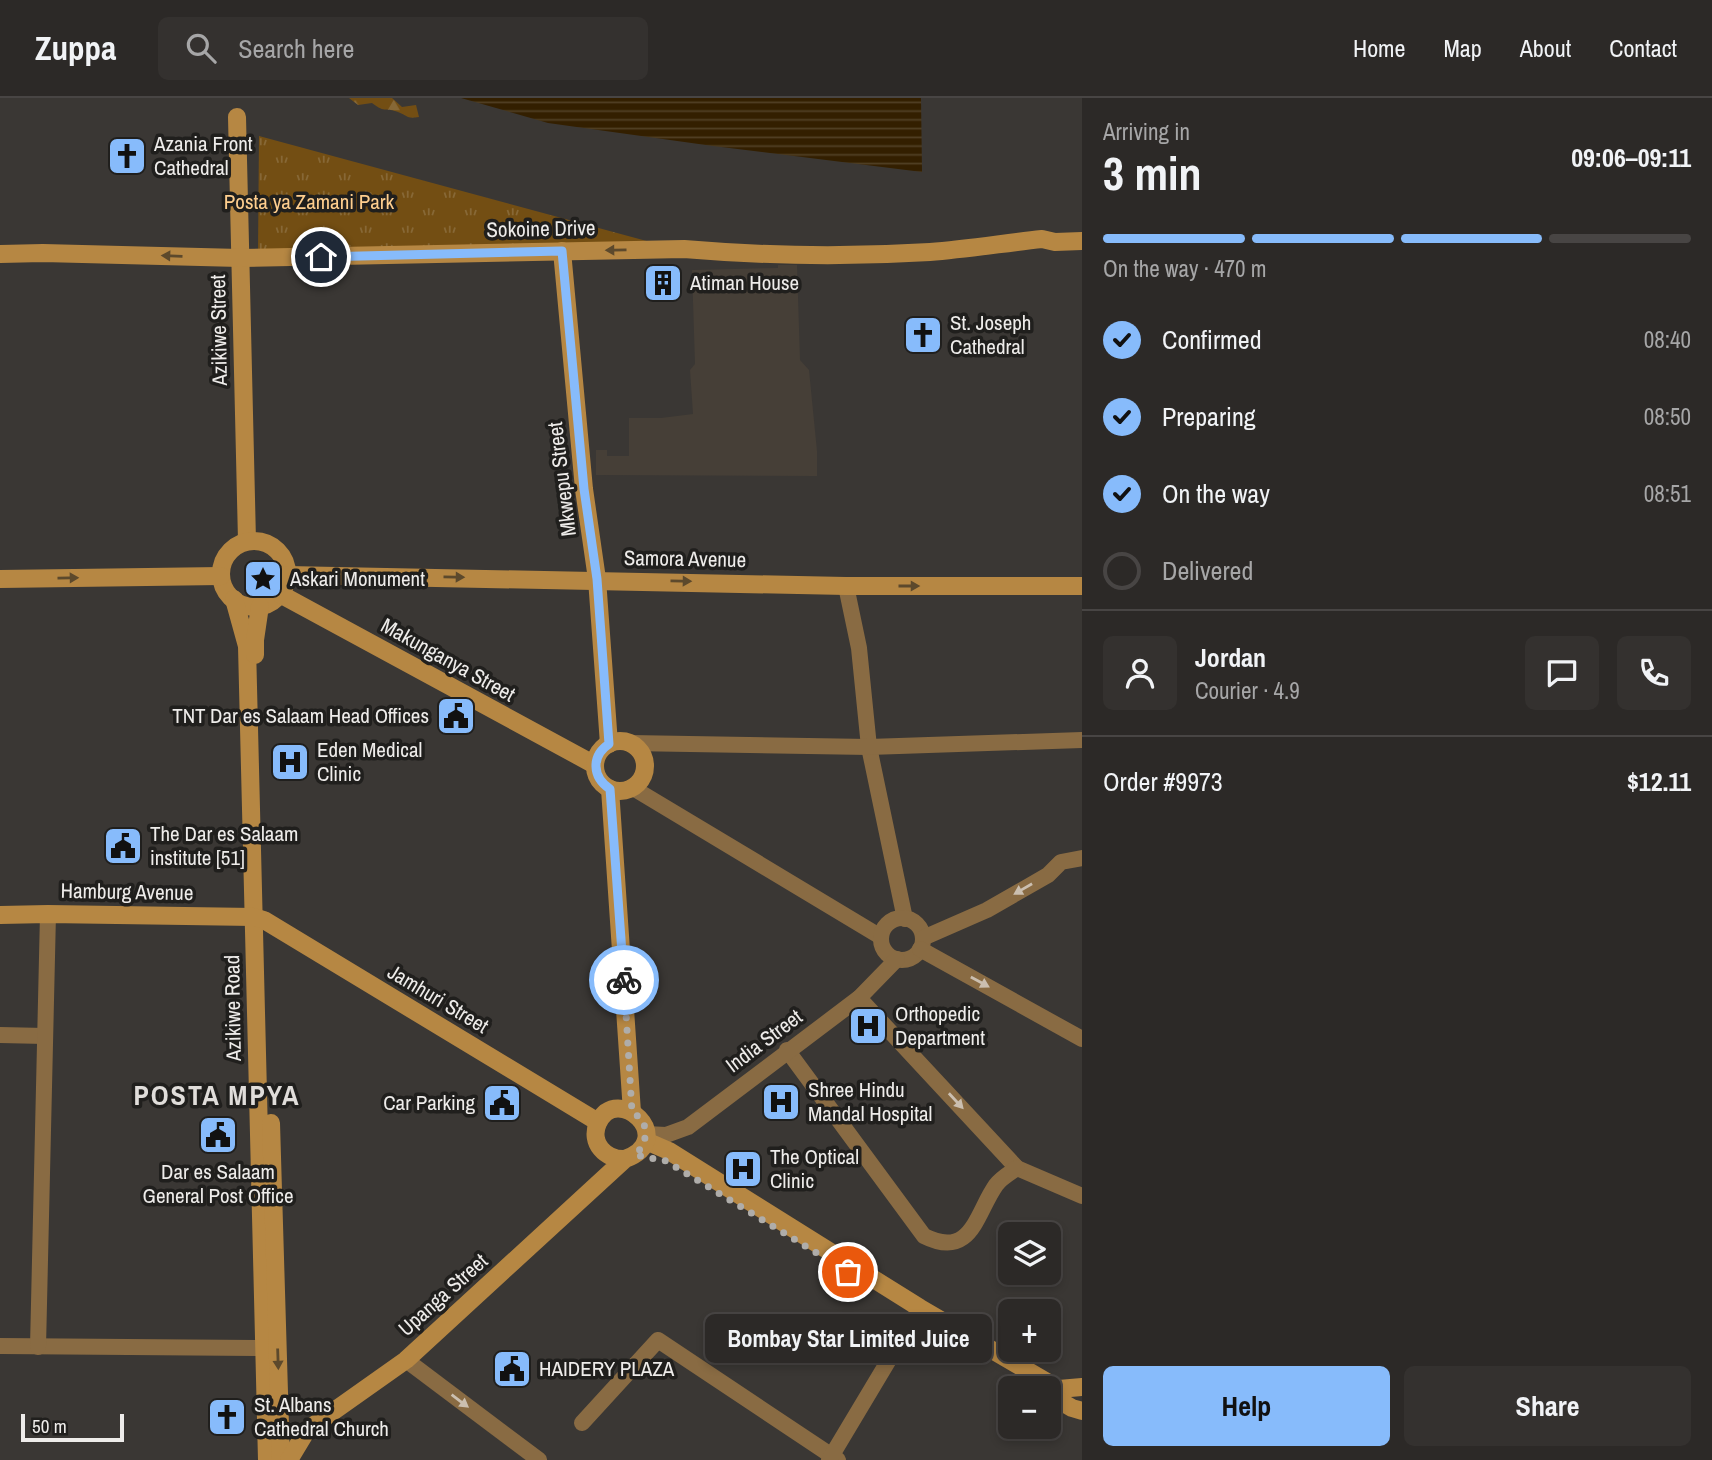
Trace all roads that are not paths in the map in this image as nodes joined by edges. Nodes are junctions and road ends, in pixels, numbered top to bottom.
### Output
1 (237, 117) dead end
2 (1082, 241) edge
3 (562, 251) junction
4 (0, 254) edge
5 (240, 258) junction
6 (247, 541) junction
7 (287, 575) junction
8 (221, 576) junction
9 (0, 579) edge
10 (597, 579) junction
11 (846, 586) junction
12 (1082, 586) edge
13 (280, 594) junction
14 (234, 599) junction
15 (260, 606) junction
16 (1082, 740) edge
17 (630, 743) junction
18 (609, 744) junction
19 (869, 747) junction
20 (595, 765) junction
21 (633, 788) junction
22 (610, 789) junction
23 (1082, 858) edge
24 (48, 914) junction
25 (0, 915) edge
26 (259, 918) junction
27 (905, 919) junction
28 (881, 937) junction
29 (921, 944) junction
30 (897, 959) junction
31 (859, 998) junction
32 (0, 1035) edge
33 (45, 1035) junction
34 (1082, 1039) edge
35 (787, 1050) junction
36 (632, 1112) junction
37 (598, 1122) junction
38 (638, 1147) junction
39 (606, 1154) junction
40 (1017, 1168) junction
41 (598, 1184) junction
42 (1082, 1196) edge
43 (918, 1311) junction
44 (0, 1346) edge
45 (38, 1347) junction
46 (264, 1348) junction
47 (406, 1360) junction
48 (1019, 1376) edge
49 (1082, 1387) edge
50 (1061, 1402) edge
51 (280, 1407) junction
52 (1082, 1411) edge
53 (582, 1423) dead end
54 (307, 1430) junction
55 (833, 1459) edge
56 (267, 1460) edge
57 (281, 1460) edge
58 (289, 1460) edge
59 (539, 1460) edge

1 - 5 street, Azikiwe Street
2 -> 3 street, Sokoine Drive
3 - 5 street, Sokoine Drive
3 - 10 street, Mkwepu Street
5 -> 4 street, Sokoine Drive
5 - 6 street, Azikiwe Street
6 - 7 street
6 - 8 street
7 -> 10 street, Samora Avenue
7 - 13 street
9 -> 8 street
8 - 14 street
10 -> 11 street, Samora Avenue
10 - 18 street, Mkwepu Street
11 -> 12 street, Samora Avenue
11 - 19 street
13 - 15 street
13 - 20 street, Makunganya Street
14 - 15 street
14 - 26 street, Azikiwe Road
15 - 26 street, Azikiwe Road
16 - 19 street
17 - 18 street
17 - 19 street
17 - 21 street
18 - 20 street
19 - 27 street
20 - 22 street
21 - 22 street
21 - 28 street
22 - 36 street
23 -> 29 street
24 - 25 street, Hamburg Avenue
24 - 26 street, Hamburg Avenue
24 - 33 street
26 - 37 street, Jamhuri Street
26 - 46 street, Azikiwe Road
26 -> 51 street, Azikiwe Road
27 - 28 street
27 - 29 street
28 - 30 street
29 - 30 street
29 -> 34 street
30 - 31 street, India Street
31 - 35 street, India Street
31 -> 40 street
32 - 33 street
33 - 45 street
35 - 38 street, India Street
35 - 40 street
36 - 37 street
36 - 38 street
37 - 39 street
38 - 39 street
38 - 41 street, Upanga Street
38 - 43 street
39 - 41 street
40 - 42 street
41 - 47 street, Upanga Street
43 - 48 street
43 - 49 street
43 - 55 street
44 - 45 street
45 - 46 street
46 - 56 street, Azikiwe Road
47 - 54 street, Upanga Street
47 -> 59 street
50 - 52 street
51 - 54 street
51 - 57 street, Azikiwe Road
53 - 55 street
54 - 58 street, Upanga Street

